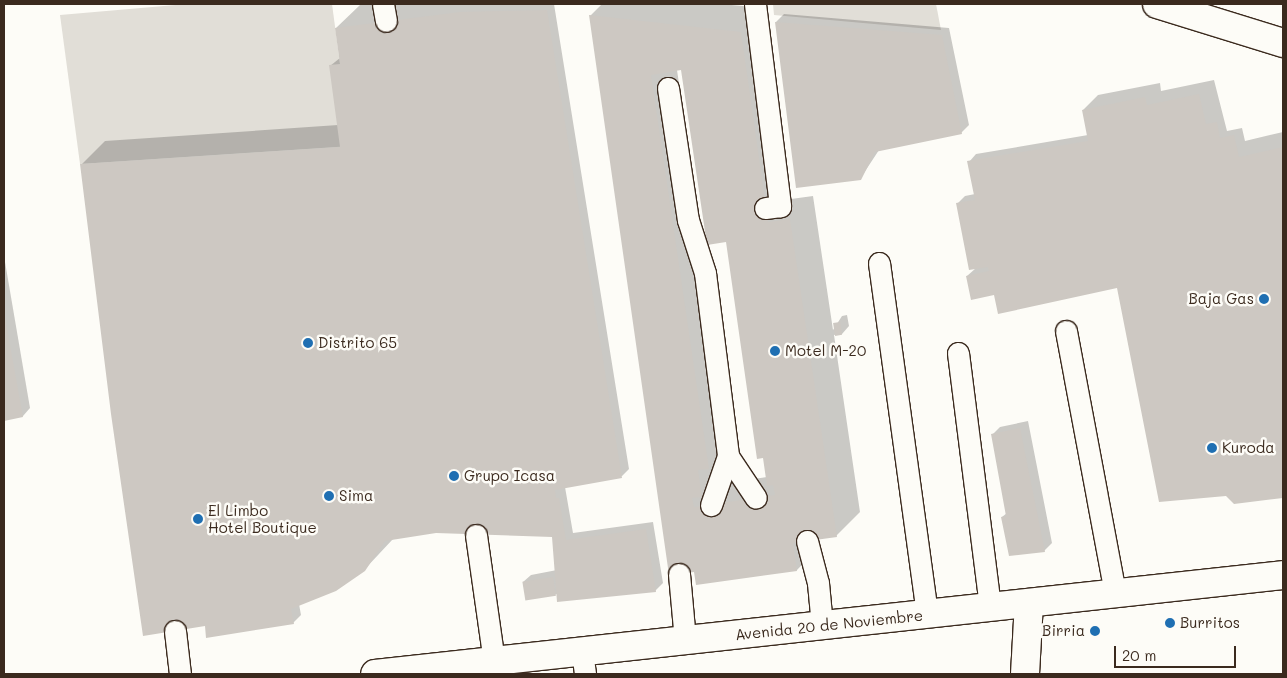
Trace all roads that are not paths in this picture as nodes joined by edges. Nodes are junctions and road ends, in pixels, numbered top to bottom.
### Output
1 (755, 4) edge
2 (1157, 4) edge
3 (1283, 43) edge
4 (668, 88) dead end
5 (765, 208) dead end
6 (879, 263) dead end
7 (1066, 331) dead end
8 (958, 353) dead end
9 (728, 456) junction
10 (756, 498) dead end
11 (711, 505) dead end
12 (476, 535) dead end
13 (807, 541) dead end
14 (679, 574) dead end
15 (1283, 575) edge
16 (1115, 593) junction
17 (1029, 603) junction
18 (990, 608) junction
19 (927, 614) junction
20 (822, 625) junction
21 (175, 631) dead end
22 (685, 640) junction
23 (583, 663) edge
24 (480, 666) edge
25 (180, 674) edge
26 (375, 674) edge
27 (1025, 674) edge

1 - 5 lane
2 - 3 main road
4 - 9 lane
6 - 19 lane
7 - 16 lane
8 - 18 lane
9 - 10 lane
9 - 11 lane
12 - 24 lane
13 - 20 lane
14 - 22 lane
15 - 16 main road, Avenida 20 de Noviembre
16 - 17 main road, Avenida 20 de Noviembre
17 - 18 main road, Avenida 20 de Noviembre
17 - 27 main road
18 - 19 main road, Avenida 20 de Noviembre
19 - 20 main road, Avenida 20 de Noviembre
20 - 22 main road, Avenida 20 de Noviembre
21 - 25 lane
22 - 23 main road, Avenida 20 de Noviembre
23 - 24 main road, Avenida 20 de Noviembre
24 - 26 main road, Avenida 20 de Noviembre

